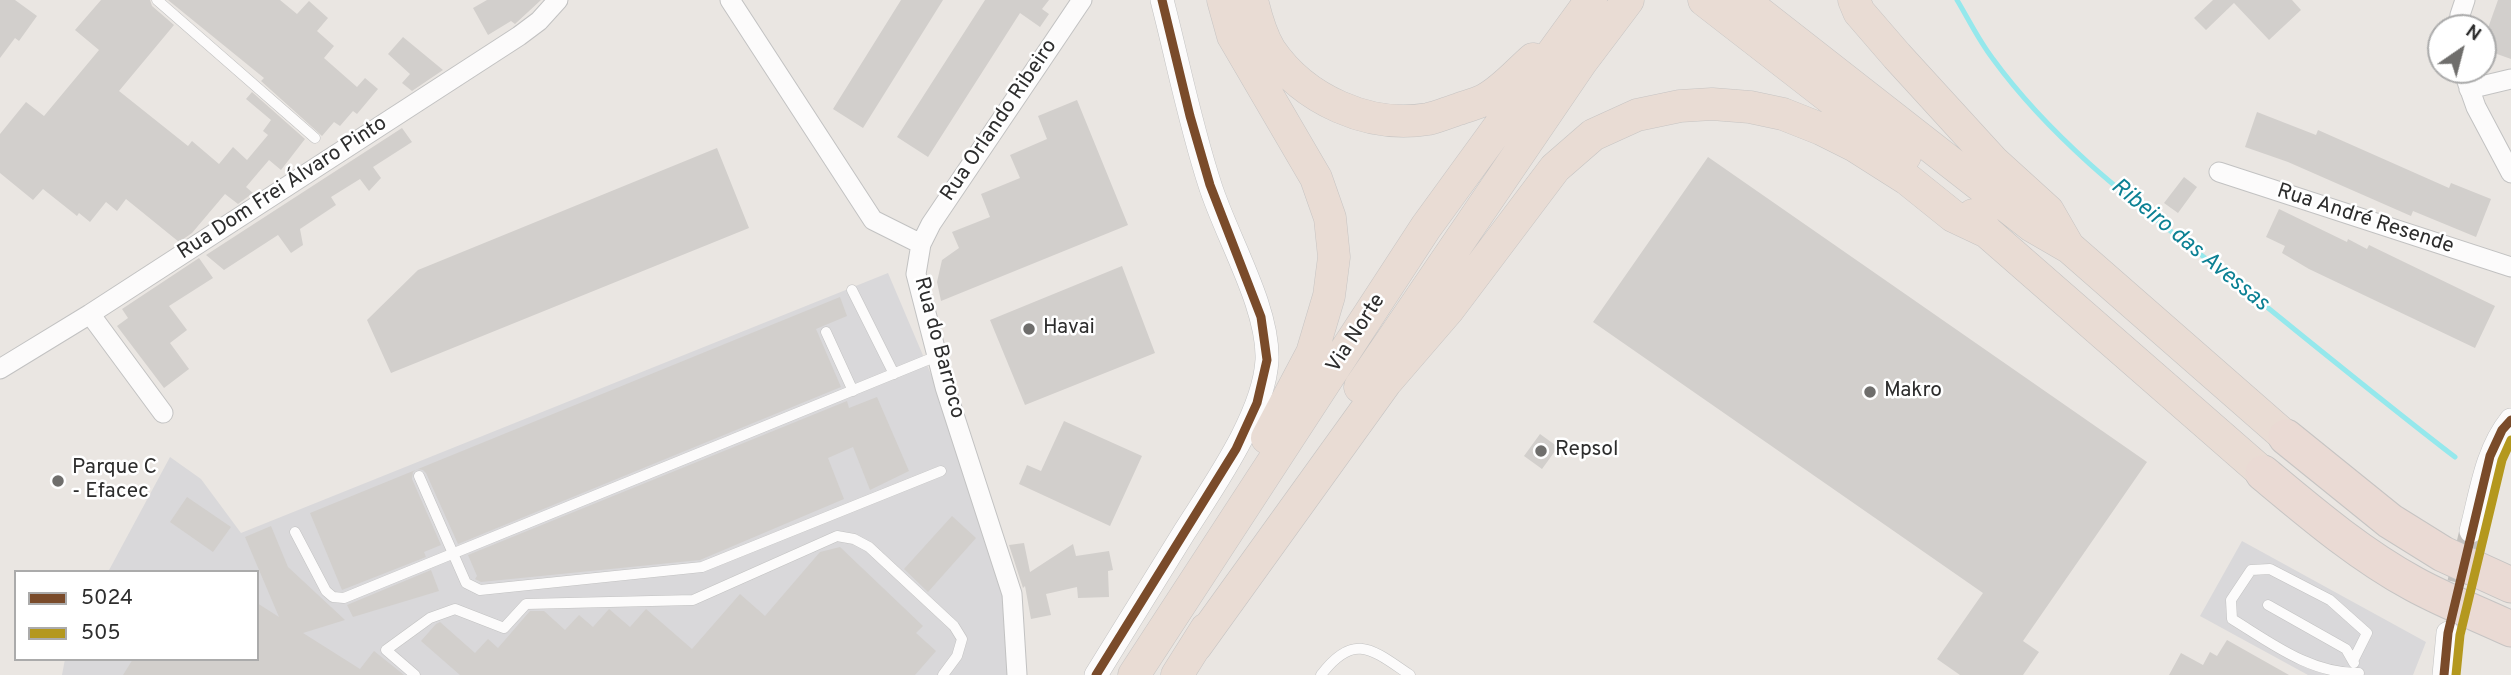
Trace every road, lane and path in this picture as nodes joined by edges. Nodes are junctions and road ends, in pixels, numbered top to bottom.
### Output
1 (157, 0) edge
2 (558, 0) edge
3 (730, 0) edge
4 (1162, 0) edge
5 (1223, 0) edge
6 (1252, 0) edge
7 (1591, 0) edge
8 (1628, 0) edge
9 (1744, 0) edge
10 (1854, 0) edge
11 (1075, 3) edge
12 (1709, 3) edge
13 (1572, 26) junction
14 (2468, 84) edge
15 (315, 138) dead end
16 (2219, 172) dead end
17 (2511, 173) edge
18 (1987, 232) junction
19 (921, 244) junction
20 (2070, 248) junction
21 (2511, 267) edge
22 (852, 290) dead end
23 (90, 314) junction
24 (825, 332) dead end
25 (937, 356) junction
26 (0, 369) edge
27 (894, 374) junction
28 (852, 391) junction
29 (163, 413) dead end
30 (2511, 420) edge
31 (2286, 438) joint
32 (941, 471) dead end
33 (2263, 473) joint
34 (419, 476) dead end
35 (2472, 531) tunnel mouth
36 (295, 532) dead end
37 (454, 553) junction
38 (1210, 561) junction
39 (2510, 583) edge
40 (2268, 605) dead end
41 (2511, 629) edge
42 (2448, 633) tunnel mouth
43 (1196, 646) junction
44 (2353, 661) junction
45 (2360, 674) edge
46 (415, 675) edge
47 (943, 675) edge
48 (1017, 675) edge
49 (1096, 675) edge
50 (1134, 675) edge
51 (1177, 675) edge
52 (1321, 675) edge
53 (1410, 675) edge
54 (2444, 675) edge

1 - 15 lane
2 - 23 street, Rua Dom Frei Álvaro Pinto
3 - 19 street
4 - 49 street
5 - 38 highway
6 - 13 highway
7 - 13 highway, Via Norte
8 - 43 highway, Via Norte
9 - 20 highway
10 - 20 highway
11 - 19 street, Rua Orlando Ribeiro
12 - 18 highway
13 - 38 highway, Via Norte
14 - 17 street
16 - 21 street, Rua André Resende
18 - 33 highway
18 - 43 highway
19 - 25 street, Rua do Barroco
20 - 31 highway
22 - 27 lane
23 - 26 street, Rua Dom Frei Álvaro Pinto
23 - 29 street
24 - 28 lane
25 - 27 lane
25 - 48 street, Rua do Barroco
27 - 28 lane
28 - 37 lane
30 - 35 street
31 - 39 highway
32 - 37 lane
33 - 41 highway
34 - 37 lane
36 - 37 lane
38 - 50 highway, Via Norte
40 - 44 lane
42 - 54 street
43 - 51 highway, Via Norte
44 - 45 lane
44 - 45 lane
46 - 47 lane
52 - 53 lane

